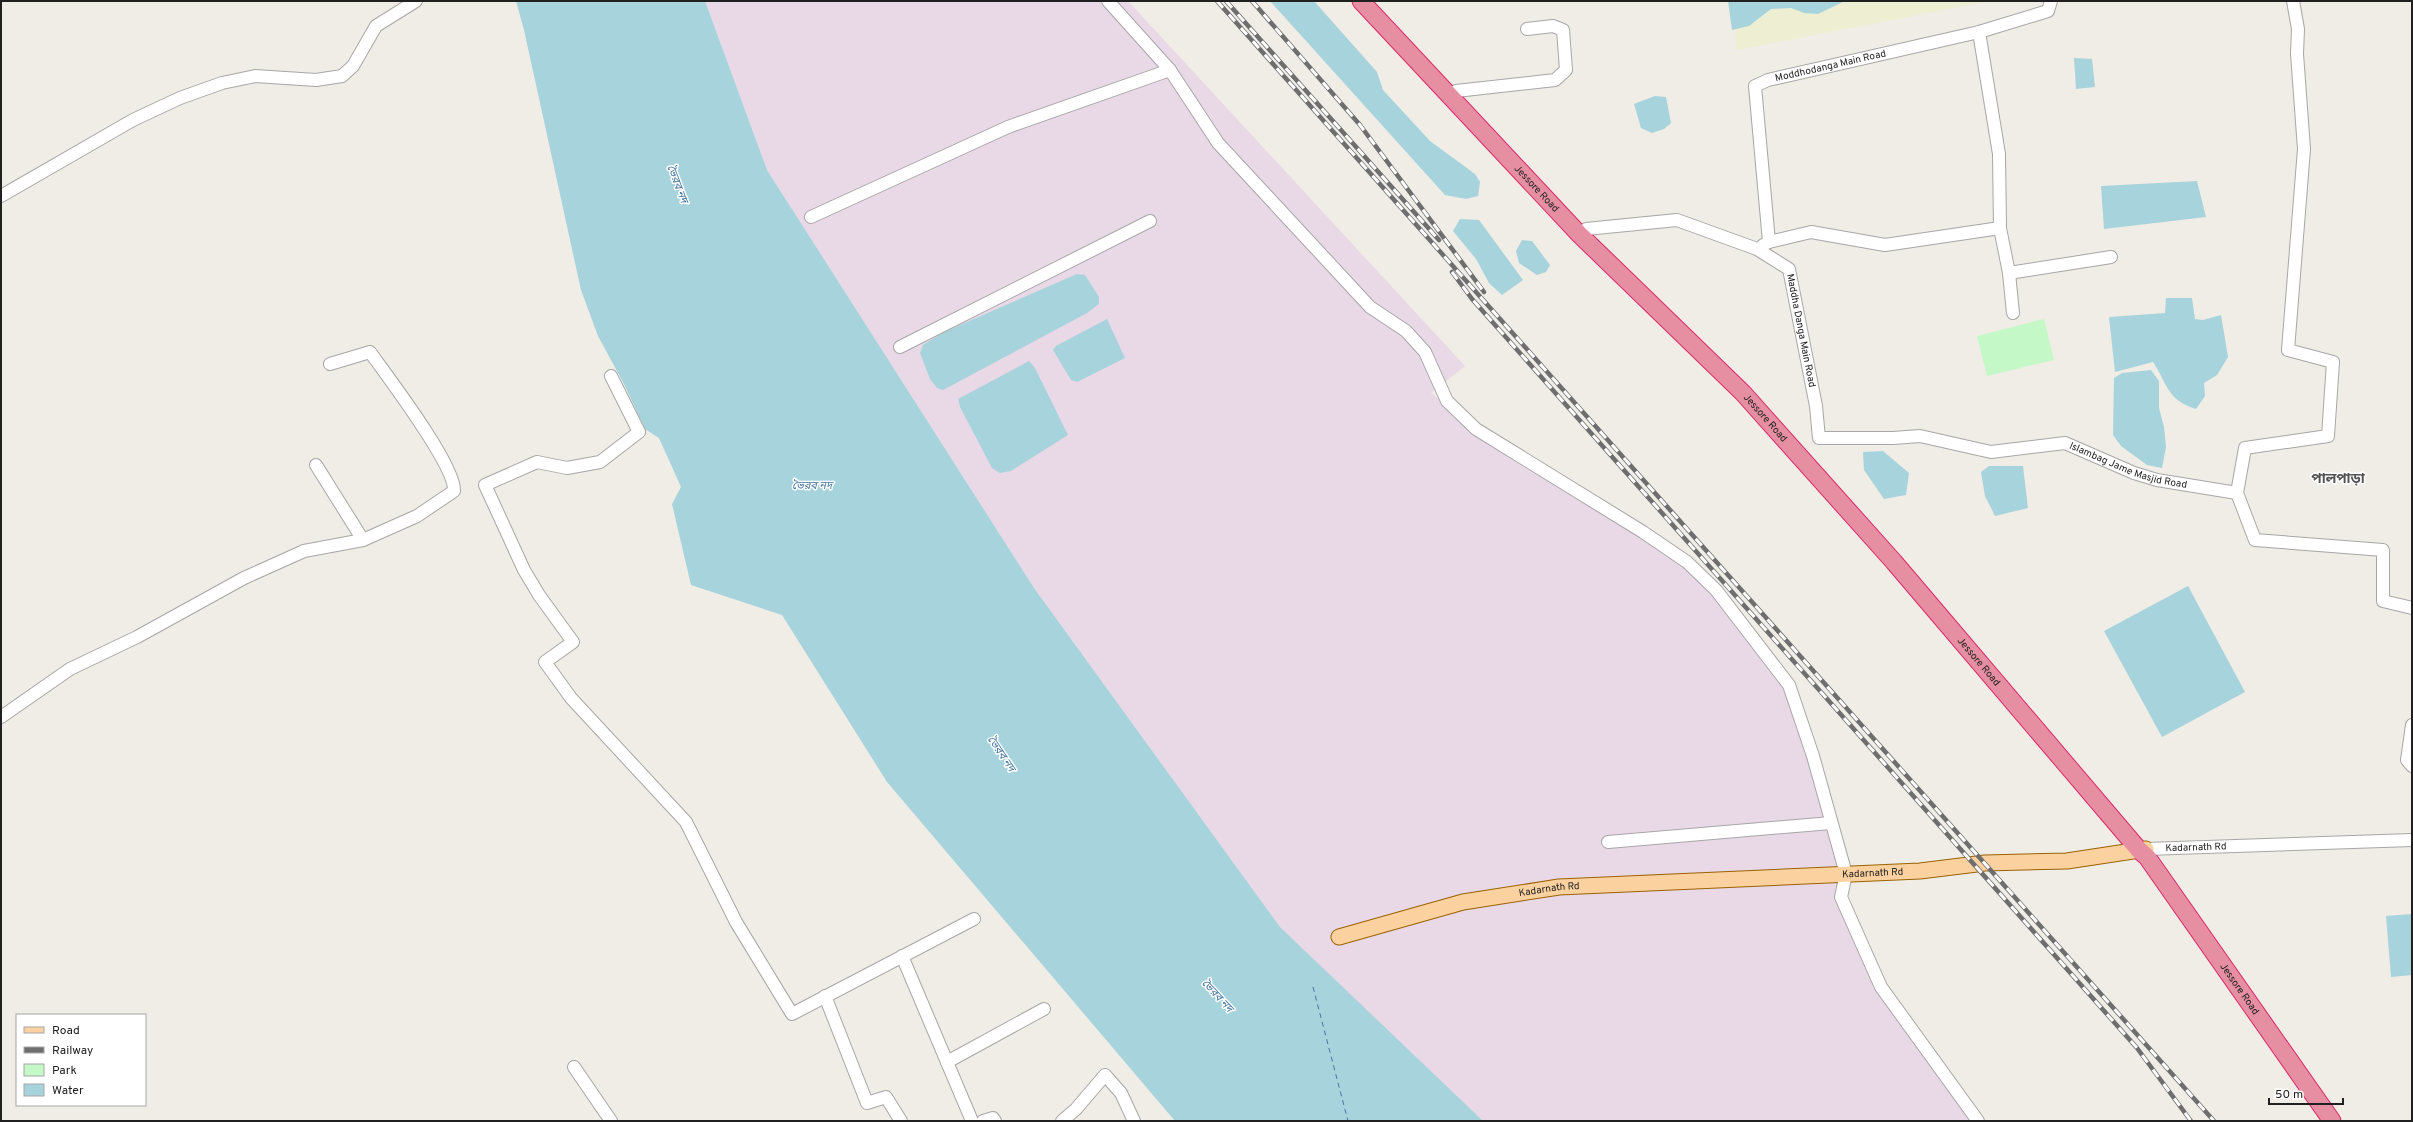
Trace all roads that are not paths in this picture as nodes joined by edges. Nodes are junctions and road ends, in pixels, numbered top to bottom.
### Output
1 (416, 1) edge
2 (1108, 1) edge
3 (1360, 1) edge
4 (1374, 1) edge
5 (2051, 1) edge
6 (2293, 1) edge
7 (1527, 29) dead end
8 (1979, 32) junction
9 (1170, 70) junction
10 (1456, 91) junction
11 (1, 196) edge
12 (811, 217) dead end
13 (1150, 221) dead end
14 (2000, 228) junction
15 (1586, 229) junction
16 (1769, 242) junction
17 (1757, 249) junction
18 (2112, 257) dead end
19 (2008, 273) junction
20 (2013, 313) dead end
21 (900, 347) dead end
22 (330, 364) dead end
23 (611, 376) dead end
24 (1819, 438) joint
25 (316, 465) dead end
26 (2237, 493) junction
27 (363, 540) junction
28 (2412, 608) edge
29 (1, 717) edge
30 (2412, 725) edge
31 (2412, 766) edge
32 (1831, 823) junction
33 (2412, 840) edge
34 (1608, 842) dead end
35 (2144, 852) junction
36 (1846, 874) junction
37 (974, 919) dead end
38 (1339, 937) dead end
39 (902, 956) junction
40 (825, 996) junction
41 (1044, 1009) dead end
42 (947, 1062) junction
43 (574, 1067) dead end
44 (611, 1121) edge
45 (901, 1121) edge
46 (972, 1121) edge
47 (983, 1121) edge
48 (995, 1121) edge
49 (1062, 1121) edge
50 (1134, 1121) edge
51 (1978, 1121) edge
52 (2332, 1121) edge

1 - 11 street
2 - 9 street
3 - 35 highway, Jessore Road
4 - 10 highway, Jessore Road
5 - 8 street, Moddhodanga Main Road
6 - 26 street
7 - 10 street
8 - 14 street
8 - 16 street, Moddhodanga Main Road
9 - 12 street
9 - 32 street
10 - 15 highway, Jessore Road
13 - 21 street
14 - 16 street
14 - 19 street
15 - 17 street, Maddha Danga Main Road
15 - 35 highway, Jessore Road
16 - 17 street
17 - 24 street, Maddha Danga Main Road
18 - 19 street
19 - 20 street
22 - 27 street
23 - 40 street
24 - 26 street, Islambag Jame Masjid Road
25 - 27 street
26 - 28 street
27 - 29 street
30 - 31 street
32 - 34 street
32 - 36 street
33 - 35 street, Kadarnath Rd
35 - 36 main road, Kadarnath Rd
35 - 52 highway, Jessore Road
36 - 38 main road, Kadarnath Rd
36 - 51 street
37 - 39 street
39 - 40 street
39 - 42 street
40 - 45 street
41 - 42 street
42 - 46 street
43 - 44 street
47 - 48 street
49 - 50 street

